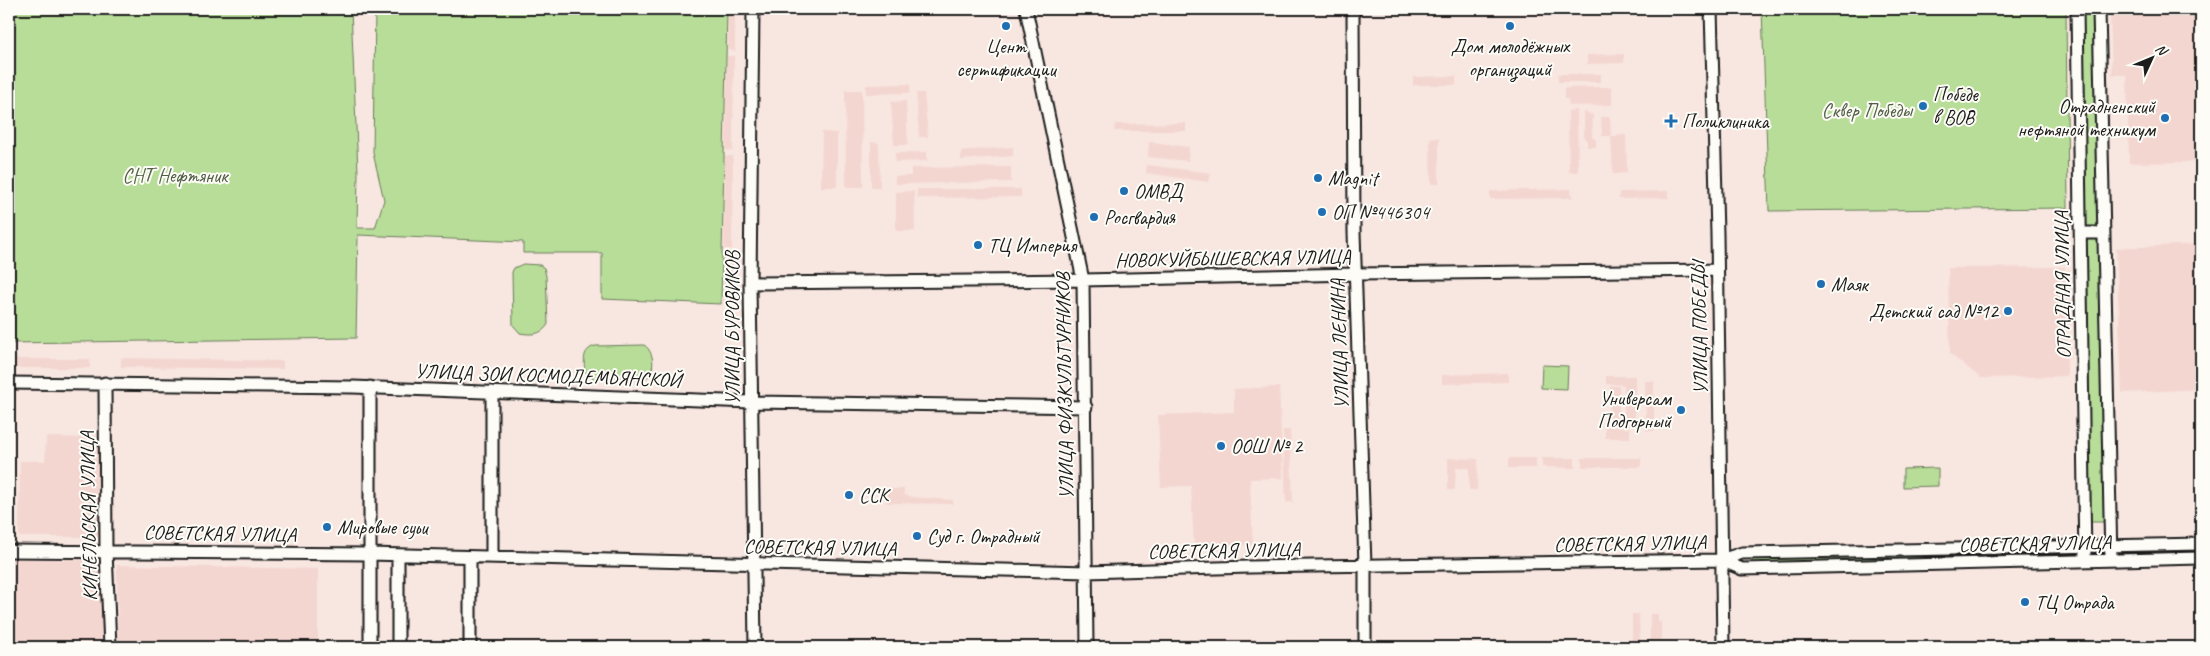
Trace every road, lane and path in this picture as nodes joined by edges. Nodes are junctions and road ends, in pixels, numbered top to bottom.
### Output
1 (753, 9) edge
2 (1026, 9) edge
3 (1353, 9) edge
4 (1711, 9) edge
5 (2078, 9) edge
6 (2099, 9) edge
7 (2081, 233) junction
8 (2104, 233) junction
9 (1717, 270) junction
10 (1356, 274) junction
11 (1083, 280) junction
12 (750, 283) junction
13 (9, 383) edge
14 (105, 383) junction
15 (370, 387) junction
16 (492, 392) junction
17 (751, 402) junction
18 (1086, 407) junction
19 (2201, 544) edge
20 (2085, 546) junction
21 (2111, 546) junction
22 (9, 551) edge
23 (106, 551) junction
24 (369, 554) junction
25 (398, 555) junction
26 (470, 557) junction
27 (492, 558) junction
28 (2201, 558) edge
29 (1721, 560) junction
30 (2111, 560) junction
31 (2085, 561) junction
32 (754, 564) junction
33 (1365, 566) junction
34 (1086, 572) junction
35 (110, 647) edge
36 (370, 647) edge
37 (398, 647) edge
38 (470, 647) edge
39 (755, 647) edge
40 (1086, 647) edge
41 (1365, 647) edge
42 (1723, 647) edge

1 - 12 street, УЛИЦА БУРОВИКОВ
2 - 11 street, УЛИЦА ФИЗКУЛЬТУРНИКОВ
3 - 10 street, УЛИЦА ЛЕНИНА
4 - 9 street, УЛИЦА ПОБЕДЫ
5 - 7 street, ОТРАДНАЯ УЛИЦА
6 - 8 street
7 - 8 street
7 - 20 street, ОТРАДНАЯ УЛИЦА
8 - 21 street
9 - 10 street, НОВОКУЙБЫШЕВСКАЯ УЛИЦА
9 - 29 street, УЛИЦА ПОБЕДЫ
10 - 11 street, НОВОКУЙБЫШЕВСКАЯ УЛИЦА
10 - 33 street, УЛИЦА ЛЕНИНА
11 - 12 street, НОВОКУЙБЫШЕВСКАЯ УЛИЦА
11 - 18 street, УЛИЦА ФИЗКУЛЬТУРНИКОВ
12 - 17 street, УЛИЦА БУРОВИКОВ
13 - 14 street, УЛИЦА ЗОИ КОСМОДЕМЬЯНСКОЙ
14 - 15 street, УЛИЦА ЗОИ КОСМОДЕМЬЯНСКОЙ
14 - 23 street, КИНЕЛЬСКАЯ УЛИЦА
15 - 16 street, УЛИЦА ЗОИ КОСМОДЕМЬЯНСКОЙ
15 - 24 street
16 - 17 street, УЛИЦА ЗОИ КОСМОДЕМЬЯНСКОЙ
16 - 27 street
17 - 18 street, УЛИЦА ЗОИ КОСМОДЕМЬЯНСКОЙ
17 - 32 street, УЛИЦА БУРОВИКОВ
18 - 34 street, УЛИЦА ФИЗКУЛЬТУРНИКОВ
19 - 21 street, СОВЕТСКАЯ УЛИЦА
20 - 21 street, СОВЕТСКАЯ УЛИЦА
20 - 29 street, СОВЕТСКАЯ УЛИЦА
20 - 31 street, ОТРАДНАЯ УЛИЦА
21 - 30 street
22 - 23 street, СОВЕТСКАЯ УЛИЦА
23 - 24 street, СОВЕТСКАЯ УЛИЦА
23 - 35 street, КИНЕЛЬСКАЯ УЛИЦА
24 - 25 street, СОВЕТСКАЯ УЛИЦА
24 - 36 street
25 - 26 street, СОВЕТСКАЯ УЛИЦА
25 - 37 street
26 - 27 street, СОВЕТСКАЯ УЛИЦА
26 - 38 street
27 - 32 street, СОВЕТСКАЯ УЛИЦА
28 - 30 street, СОВЕТСКАЯ УЛИЦА
29 - 31 street, СОВЕТСКАЯ УЛИЦА
29 - 33 street, СОВЕТСКАЯ УЛИЦА
29 - 42 street, УЛИЦА ПОБЕДЫ
30 - 31 street, СОВЕТСКАЯ УЛИЦА
32 - 34 street, СОВЕТСКАЯ УЛИЦА
32 - 39 street, УЛИЦА БУРОВИКОВ
33 - 34 street, СОВЕТСКАЯ УЛИЦА
33 - 41 street, УЛИЦА ЛЕНИНА
34 - 40 street, УЛИЦА ФИЗКУЛЬТУРНИКОВ

